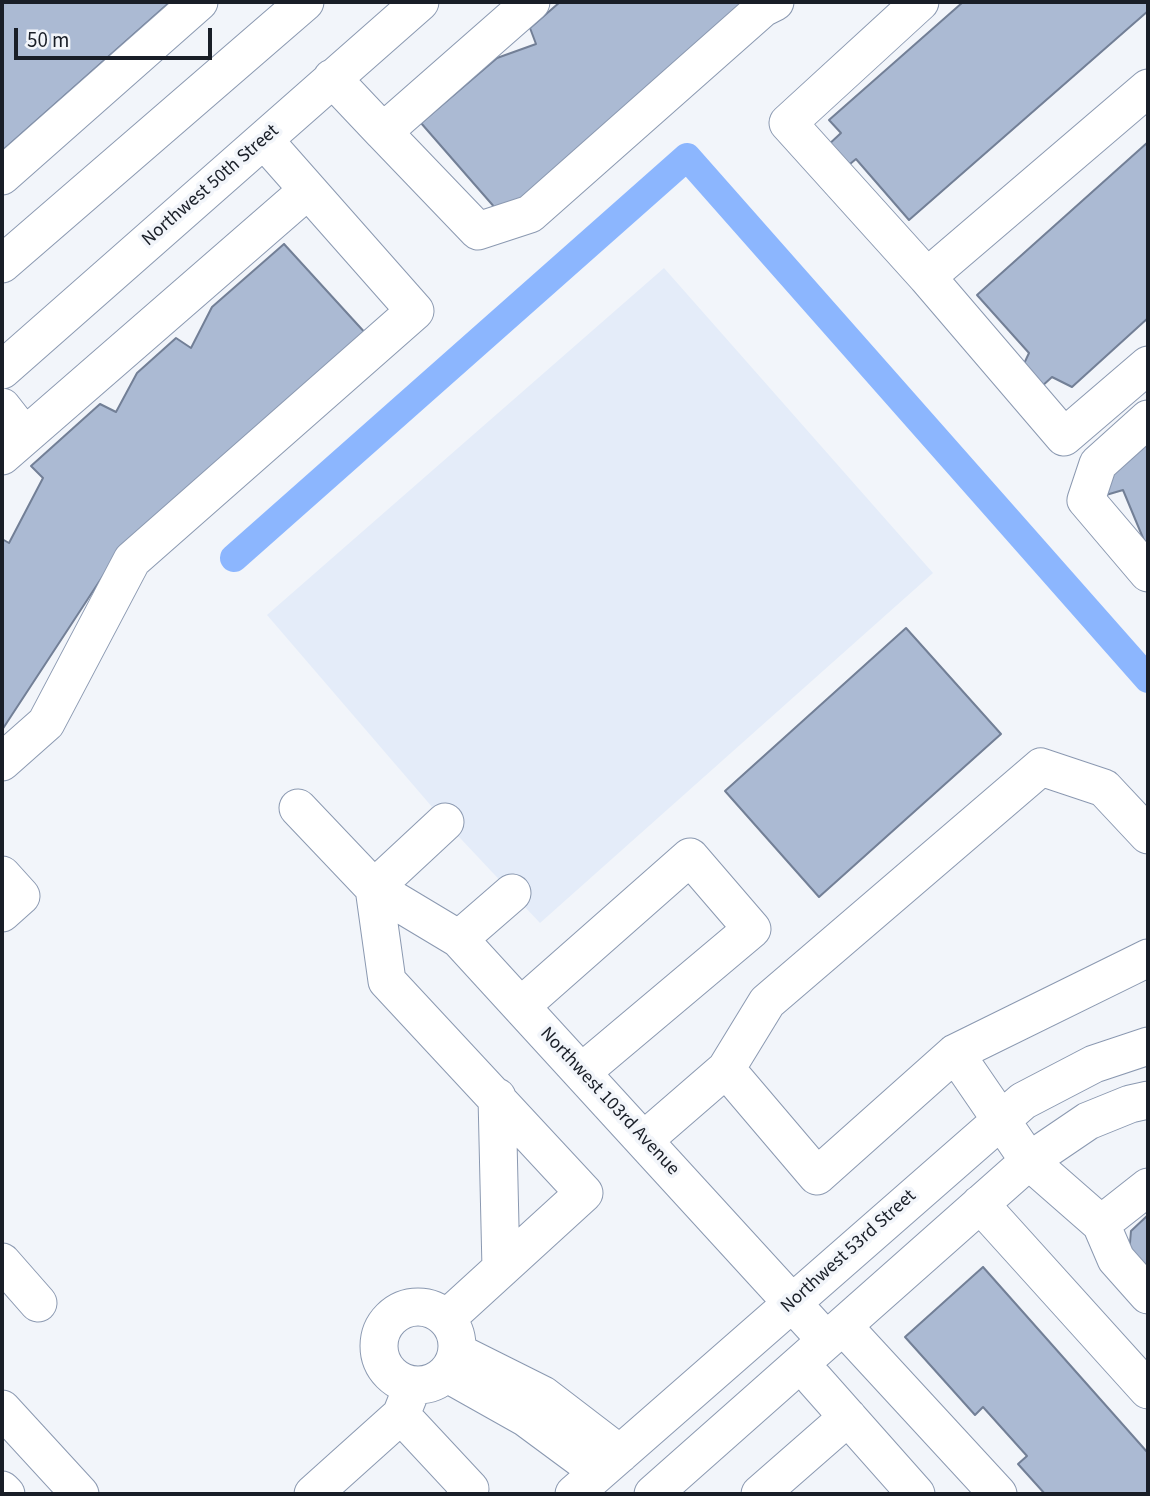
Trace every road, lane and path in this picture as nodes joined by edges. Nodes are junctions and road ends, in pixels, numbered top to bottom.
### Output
1 (199, 2) edge
2 (304, 2) edge
3 (419, 2) edge
4 (531, 2) edge
5 (775, 2) edge
6 (920, 2) edge
7 (332, 78) junction
8 (1148, 88) edge
9 (383, 132) junction
10 (264, 140) junction
11 (2, 176) edge
12 (308, 190) junction
13 (2, 264) edge
14 (927, 277) junction
15 (1148, 365) edge
16 (2, 370) edge
17 (2, 407) edge
18 (1148, 419) edge
19 (13, 446) edge
20 (1148, 573) edge
21 (2, 762) edge
22 (298, 808) dead end
23 (445, 822) dead end
24 (1148, 835) edge
25 (2, 874) edge
26 (373, 888) junction
27 (512, 892) dead end
28 (2, 914) edge
29 (459, 939) junction
30 (1148, 958) edge
31 (521, 1006) junction
32 (1148, 1046) edge
33 (955, 1053) junction
34 (726, 1069) junction
35 (582, 1072) junction
36 (497, 1097) junction
37 (1148, 1100) edge
38 (1000, 1120) junction
39 (645, 1140) junction
40 (1029, 1161) junction
41 (1148, 1187) edge
42 (980, 1205) junction
43 (1101, 1224) junction
44 (2, 1262) edge
45 (501, 1269) junction
46 (1148, 1295) edge
47 (38, 1303) dead end
48 (792, 1303) junction
49 (841, 1340) junction
50 (433, 1369) junction
51 (814, 1379) dead end
52 (1148, 1390) edge
53 (2, 1409) edge
54 (848, 1417) junction
55 (598, 1473) edge
56 (2, 1490) edge
57 (6, 1494) edge
58 (79, 1494) edge
59 (313, 1494) edge
60 (465, 1494) edge
61 (653, 1494) edge
62 (760, 1494) edge
63 (916, 1494) edge
64 (998, 1494) edge

1 - 11 street
2 - 13 street
3 - 7 street, Northwest 50th Street
4 - 9 street
5 - 9 street
6 - 14 street
7 - 9 street
7 - 10 street, Northwest 50th Street
8 - 14 street
10 - 12 street
10 - 16 street, Northwest 50th Street
12 - 19 street
12 - 21 street
14 - 15 street
17 - 19 street
18 - 20 street
22 - 26 street, Northwest 103rd Avenue
23 - 26 street
24 - 34 street
25 - 28 street
26 - 29 street, Northwest 103rd Avenue
26 - 36 street
27 - 29 street
29 - 31 street, Northwest 103rd Avenue
30 - 33 street
31 - 35 street, Northwest 103rd Avenue
31 - 35 street
32 - 38 street, Northwest 53rd Street
33 - 34 street
33 - 38 street
34 - 39 street
35 - 39 street, Northwest 103rd Avenue
36 - 45 street
36 - 45 street
37 - 40 street
38 - 40 street
38 - 48 street, Northwest 53rd Street
39 - 48 street, Northwest 103rd Avenue
40 - 42 street
40 - 43 street
41 - 43 street
42 - 49 street
42 - 52 street
43 - 46 street
44 - 47 street
45 - 50 street
48 - 49 street, Northwest 103rd Avenue
48 - 55 street, Northwest 53rd Street
49 - 61 street
49 - 64 street, Northwest 103rd Avenue
50 - 55 street
50 - 59 street
50 - 60 street
51 - 54 street
53 - 58 street
54 - 62 street
54 - 63 street
56 - 57 street

